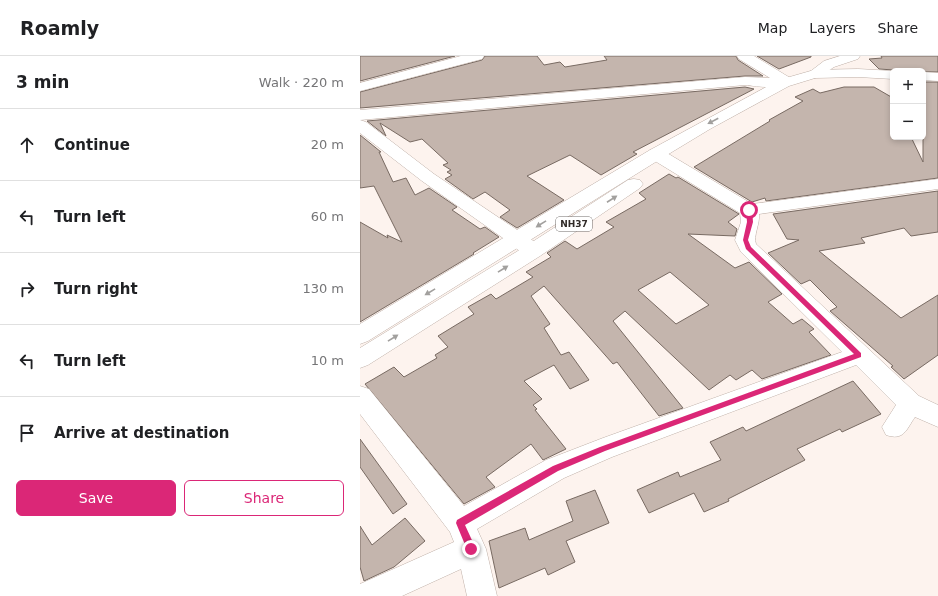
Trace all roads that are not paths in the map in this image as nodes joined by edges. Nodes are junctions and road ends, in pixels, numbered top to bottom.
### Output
1 (477, 56) edge
2 (744, 56) edge
3 (847, 57) edge
4 (814, 74) junction
5 (890, 75) edge
6 (926, 76) edge
7 (938, 77) edge
8 (786, 83) junction
9 (360, 87) edge
10 (360, 116) edge
11 (360, 125) edge
12 (662, 158) junction
13 (938, 184) edge
14 (749, 210) junction
15 (519, 238) junction
16 (532, 251) junction
17 (360, 335) edge
18 (859, 355) junction
19 (360, 359) edge
20 (360, 396) edge
21 (910, 403) junction
22 (938, 416) edge
23 (895, 427) dead end
24 (466, 536) junction
25 (368, 596) edge
26 (482, 596) edge

1 - 9 main road
2 - 8 main road
3 - 4 main road
4 - 5 main road, NH37
4 - 8 main road, NH37
6 - 7 main road
8 - 10 main road
8 - 12 main road, NH37
11 - 15 main road
12 - 14 main road
12 -> 15 main road, NH37
16 -> 12 main road, NH37
13 - 14 main road
14 - 18 main road
15 - 16 main road
15 -> 17 main road, NH37
19 -> 16 main road, NH37
18 - 21 main road
18 - 24 main road
20 - 24 main road
21 - 22 main road
21 - 23 main road
24 - 25 main road
24 - 26 main road

